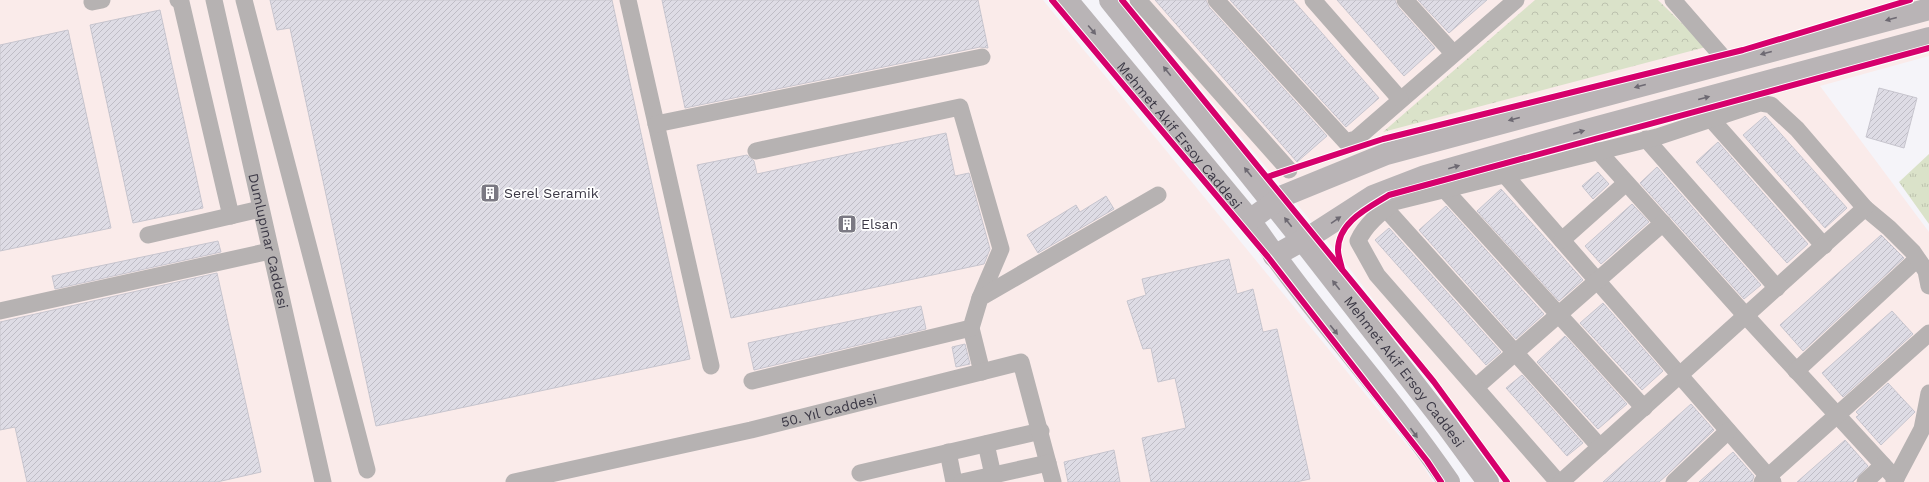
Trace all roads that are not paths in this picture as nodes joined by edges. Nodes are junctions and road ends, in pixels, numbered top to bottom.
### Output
1 (178, 0) edge
2 (214, 0) edge
3 (244, 0) edge
4 (628, 0) edge
5 (1067, 0) edge
6 (1110, 0) edge
7 (1138, 0) edge
8 (1216, 0) edge
9 (1313, 0) edge
10 (1405, 0) edge
11 (1516, 0) edge
12 (1673, 0) edge
13 (1498, 6) edge
14 (1929, 9) edge
15 (1929, 38) edge
16 (1453, 53) junction
17 (982, 57) dead end
18 (1728, 63) junction
19 (1400, 99) junction
20 (1711, 119) junction
21 (656, 124) junction
22 (1646, 139) junction
23 (756, 151) dead end
24 (1598, 151) junction
25 (1289, 170) dead end
26 (1504, 174) junction
27 (1626, 183) junction
28 (1444, 189) junction
29 (1158, 195) dead end
30 (1272, 203) junction
31 (1385, 208) junction
32 (1865, 208) junction
33 (260, 210) junction
34 (231, 216) junction
35 (1250, 220) junction
36 (1663, 223) junction
37 (148, 235) dead end
38 (1562, 240) junction
39 (1303, 241) junction
40 (1824, 246) junction
41 (270, 251) junction
42 (1274, 256) junction
43 (1917, 259) junction
44 (1596, 280) junction
45 (1929, 286) edge
46 (1777, 288) junction
47 (980, 298) junction
48 (0, 311) edge
49 (1558, 314) junction
50 (1746, 316) junction
51 (971, 328) junction
52 (1929, 333) edge
53 (1515, 352) junction
54 (711, 366) dead end
55 (1796, 371) junction
56 (982, 372) junction
57 (1680, 377) junction
58 (752, 382) dead end
59 (1476, 387) junction
60 (1929, 393) edge
61 (1644, 408) junction
62 (1837, 416) junction
63 (1040, 431) junction
64 (1728, 431) junction
65 (986, 444) junction
66 (1600, 447) junction
67 (948, 452) junction
68 (1048, 463) junction
69 (1883, 465) junction
70 (368, 470) dead end
71 (860, 473) dead end
72 (993, 475) junction
73 (1768, 480) edge
74 (1895, 481) edge
75 (323, 482) edge
76 (514, 482) edge
77 (954, 482) edge
78 (962, 482) edge
79 (1053, 482) edge
80 (1449, 482) edge
81 (1488, 482) edge
82 (1559, 482) edge
83 (1674, 482) edge
84 (1865, 482) edge

1 - 34 street
2 - 33 street, Dumlupınar Caddesi
3 - 70 street
4 - 21 street
5 -> 35 main road, Mehmet Akif Ersoy Caddesi
30 -> 6 main road, Mehmet Akif Ersoy Caddesi
7 - 25 street
8 - 19 street
9 - 19 street
10 - 16 street
11 - 13 street
12 - 18 street
13 - 16 street
14 -> 18 main road
39 -> 15 main road
16 - 19 street
17 - 21 street
18 -> 30 main road
20 - 22 street
20 - 32 street
20 - 40 street
21 - 54 street
22 - 24 street
22 - 46 street
23 - 47 street
24 - 26 street
24 - 27 street
26 - 28 street
26 - 38 street
27 - 36 street
27 - 38 street
28 - 31 street
28 - 49 street
29 - 47 street
30 - 35 main road
39 -> 30 main road, Mehmet Akif Ersoy Caddesi
31 - 53 street
31 - 59 street
32 - 40 street
32 - 43 street
33 - 34 street
33 - 41 street, Dumlupınar Caddesi
34 - 37 street
35 - 42 main road, Mehmet Akif Ersoy Caddesi
36 - 44 street
36 - 50 street
38 - 44 street
39 - 42 main road
81 -> 39 main road, Mehmet Akif Ersoy Caddesi
40 - 46 street
41 - 48 street
41 - 75 street, Dumlupınar Caddesi
42 -> 80 main road, Mehmet Akif Ersoy Caddesi
43 - 45 street
43 - 55 street
44 - 49 street
44 - 57 street
46 - 50 street
47 - 51 street
49 - 53 street
49 - 61 street
50 - 55 street
50 - 57 street
51 - 56 street
51 - 58 street
52 - 62 street
53 - 59 street
53 - 66 street
55 - 62 street
56 - 63 street, 50. Yıl Caddesi
56 - 76 street, 50. Yıl Caddesi
57 - 61 street
57 - 64 street
59 - 82 street
60 - 74 street
61 - 66 street
62 - 69 street
62 - 73 street
63 - 65 street
63 - 68 street, 50. Yıl Caddesi
64 - 73 street
64 - 83 street
65 - 67 street
65 - 72 street
66 - 82 street
67 - 71 street
67 - 77 street
68 - 72 street
68 - 79 street, 50. Yıl Caddesi
69 - 74 street
69 - 84 street
72 - 78 street

